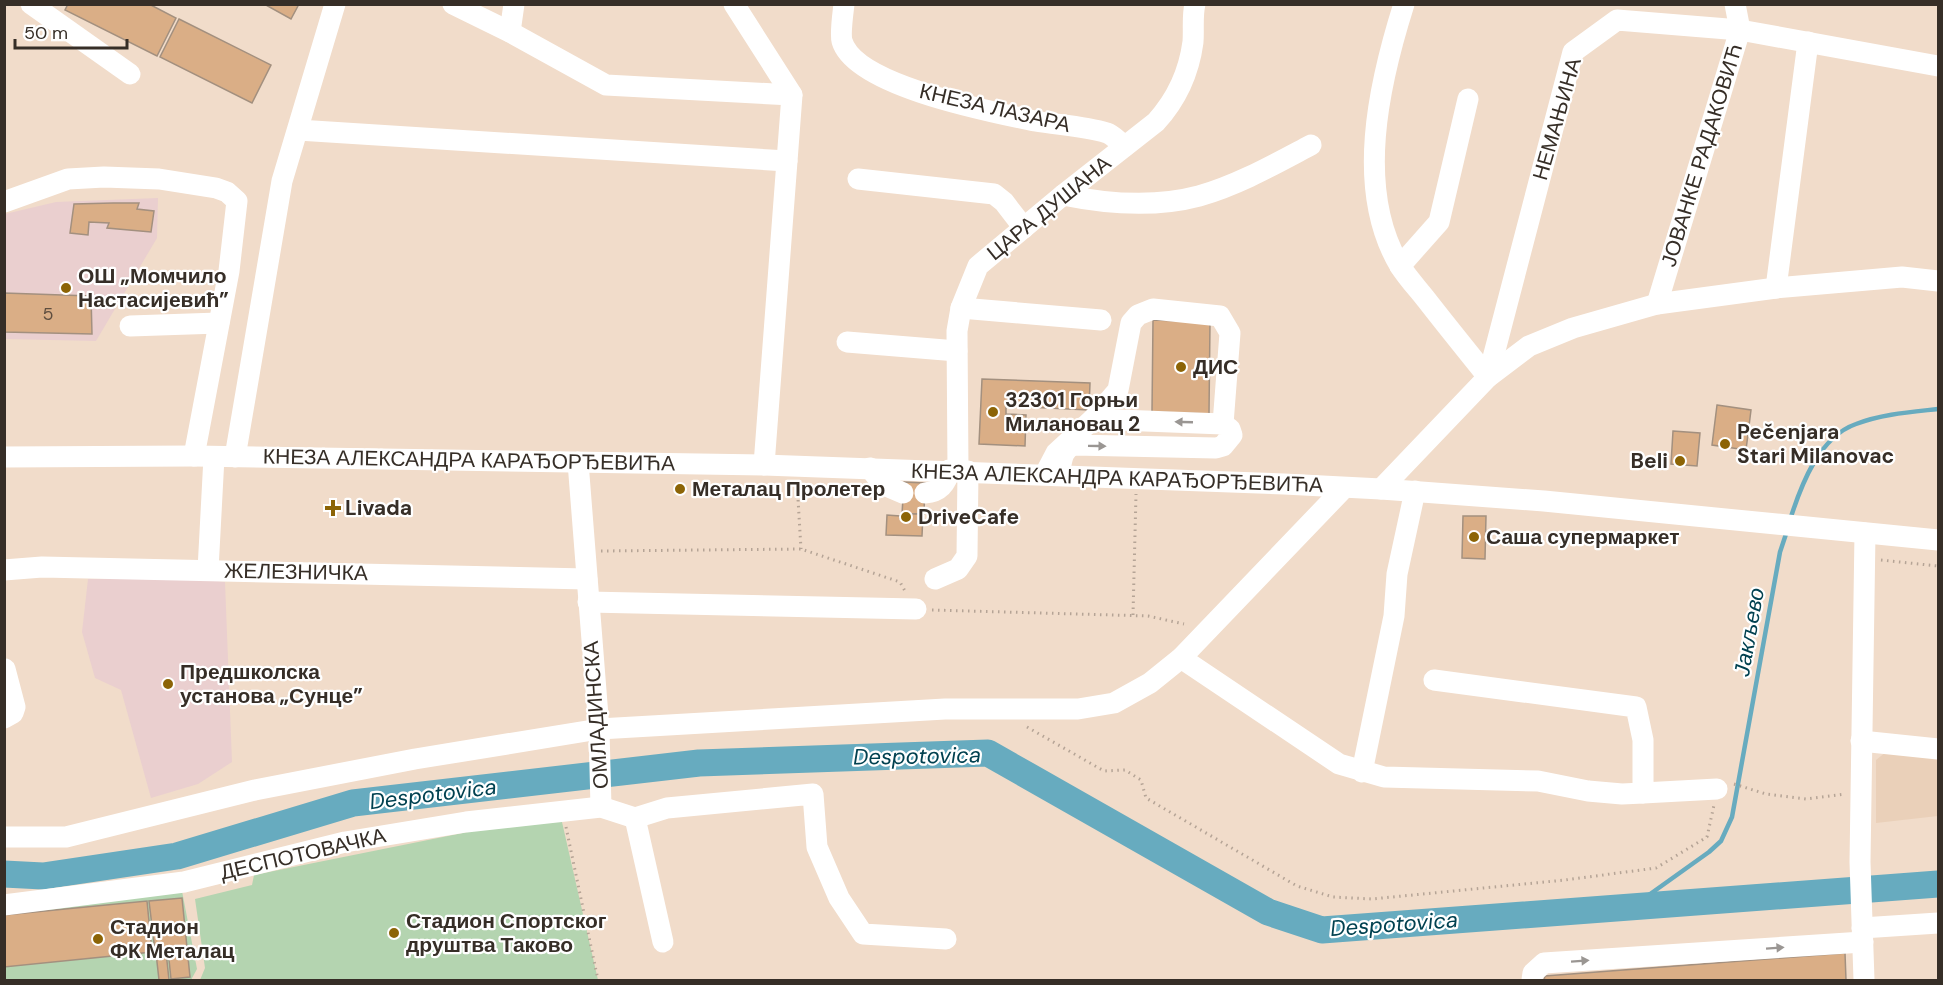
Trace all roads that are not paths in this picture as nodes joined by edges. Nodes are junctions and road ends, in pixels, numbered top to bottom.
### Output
1 (31, 4) edge
2 (335, 4) edge
3 (453, 4) edge
4 (514, 4) edge
5 (734, 4) edge
6 (844, 4) edge
7 (1404, 4) edge
8 (1735, 4) edge
9 (1193, 5) edge
10 (1740, 30) junction
11 (510, 32) junction
12 (1808, 42) junction
13 (1938, 66) edge
14 (130, 74) dead end
15 (792, 95) junction
16 (1468, 99) dead end
17 (298, 130) junction
18 (1311, 145) dead end
19 (1125, 147) junction
20 (787, 161) junction
21 (858, 179) dead end
22 (1063, 195) junction
23 (4, 202) edge
24 (1024, 228) junction
25 (1400, 266) junction
26 (1938, 280) edge
27 (1776, 288) junction
28 (1657, 304) junction
29 (960, 308) junction
30 (1101, 320) dead end
31 (219, 323) junction
32 (130, 326) dead end
33 (847, 342) dead end
34 (957, 351) junction
35 (1488, 376) junction
36 (1093, 418) junction
37 (1223, 424) junction
38 (204, 456) junction
39 (4, 457) edge
40 (235, 457) junction
41 (578, 462) junction
42 (764, 465) junction
43 (870, 468) junction
44 (958, 471) junction
45 (1052, 475) junction
46 (1344, 488) junction
47 (1381, 489) junction
48 (1414, 491) junction
49 (903, 493) dead end
50 (925, 493) dead end
51 (1865, 533) junction
52 (1938, 540) edge
53 (4, 570) edge
54 (208, 570) junction
55 (587, 579) junction
56 (935, 579) dead end
57 (588, 603) junction
58 (916, 609) road end
59 (1181, 658) junction
60 (5, 669) edge
61 (1434, 680) dead end
62 (4, 718) edge
63 (599, 738) junction
64 (1861, 741) junction
65 (1938, 749) edge
66 (1362, 772) junction
67 (1725, 787) road end
68 (1643, 793) junction
69 (602, 801) junction
70 (635, 818) junction
71 (4, 837) edge
72 (4, 905) edge
73 (1938, 923) edge
74 (1862, 935) junction
75 (946, 939) dead end
76 (663, 942) dead end
77 (1532, 981) edge
78 (1864, 981) edge

1 - 14 street
2 - 17 street
3 - 11 street
4 - 11 street
5 - 15 street
6 - 19 street, КНЕЗА ЛАЗАРА
7 - 25 street
8 - 10 street, ЈОВАНКЕ РАДАКОВИЋ
9 - 19 street, ЦАРА ДУШАНА
10 - 12 street, НЕМАЊИНА
10 - 28 street, ЈОВАНКЕ РАДАКОВИЋ
10 - 35 street, НЕМАЊИНА
11 - 15 street
12 - 13 street, НЕМАЊИНА
12 - 27 street
15 - 20 street
16 - 25 street
17 - 20 street
17 - 40 street
18 - 22 street
19 - 22 street, ЦАРА ДУШАНА
20 - 42 street
21 - 24 street
22 - 24 street, ЦАРА ДУШАНА
23 - 31 street
24 - 29 street, ЦАРА ДУШАНА
25 - 35 street
26 - 27 street
27 - 28 street
28 - 35 street
29 - 30 street
29 - 34 street, ЦАРА ДУШАНА
31 - 32 street
31 - 38 street
33 - 34 street
34 - 44 street, ЦАРА ДУШАНА
35 - 47 street
37 -> 36 street
36 - 37 street
36 - 45 street
45 -> 37 street
38 - 39 street, КНЕЗА АЛЕКСАНДРА КАРАЂОРЂЕВИЋА
38 - 40 street, КНЕЗА АЛЕКСАНДРА КАРАЂОРЂЕВИЋА
38 - 54 street
40 - 41 street, КНЕЗА АЛЕКСАНДРА КАРАЂОРЂЕВИЋА
41 - 42 street, КНЕЗА АЛЕКСАНДРА КАРАЂОРЂЕВИЋА
41 - 55 street, ОМЛАДИНСКА
42 - 43 street, КНЕЗА АЛЕКСАНДРА КАРАЂОРЂЕВИЋА
43 - 44 street, КНЕЗА АЛЕКСАНДРА КАРАЂОРЂЕВИЋА
43 - 49 street
44 - 45 street, КНЕЗА АЛЕКСАНДРА КАРАЂОРЂЕВИЋА
44 - 50 street
44 - 56 street, ЦАРА ДУШАНА
45 - 46 street, КНЕЗА АЛЕКСАНДРА КАРАЂОРЂЕВИЋА
46 - 47 street, КНЕЗА АЛЕКСАНДРА КАРАЂОРЂЕВИЋА
46 - 59 street
47 - 48 street, КНЕЗА АЛЕКСАНДРА КАРАЂОРЂЕВИЋА
48 - 51 street, КНЕЗА АЛЕКСАНДРА КАРАЂОРЂЕВИЋА
48 - 66 street
51 - 52 street, КНЕЗА АЛЕКСАНДРА КАРАЂОРЂЕВИЋА
51 - 64 street
53 - 54 street, ЖЕЛЕЗНИЧКА
54 - 55 street, ЖЕЛЕЗНИЧКА
55 - 57 street, ОМЛАДИНСКА
57 - 58 street
57 - 63 street, ОМЛАДИНСКА
59 - 63 street
59 - 66 street
60 - 62 street
61 - 68 street
63 - 69 street, ОМЛАДИНСКА
63 - 71 street
64 - 65 street
64 - 74 street
66 - 68 street
67 - 68 street
69 - 70 street, ОМЛАДИНСКА
69 - 72 street, ДЕСПОТОВАЧКА
70 - 75 street
70 - 76 street
73 - 74 street
77 -> 74 street
74 - 78 street

